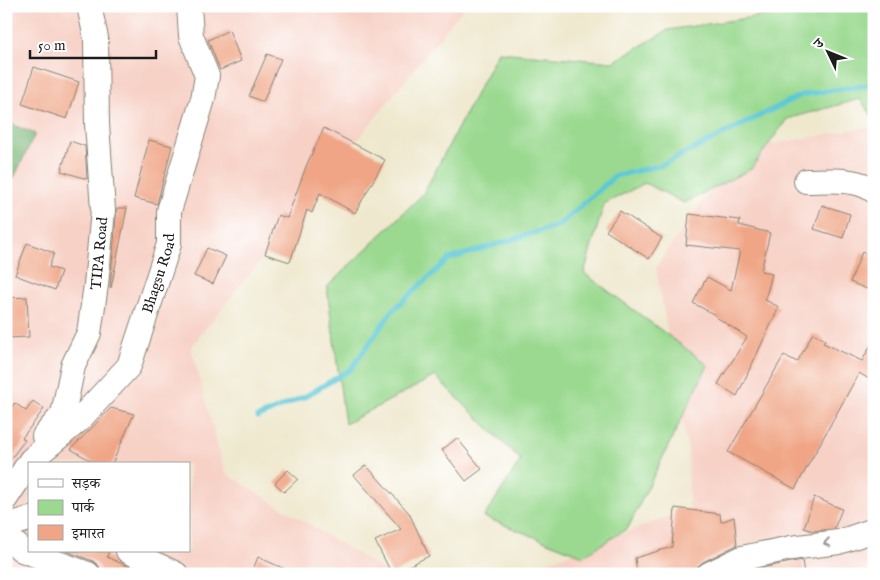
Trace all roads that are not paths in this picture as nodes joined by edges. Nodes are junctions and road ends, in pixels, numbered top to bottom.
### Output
1 (89, 6) edge
2 (189, 6) edge
3 (806, 181) dead end
4 (874, 191) edge
5 (30, 462) edge
6 (28, 465) edge
7 (12, 490) edge
8 (28, 519) edge
9 (6, 526) edge
10 (874, 530) edge
11 (6, 536) edge
12 (130, 552) edge
13 (88, 574) edge
14 (176, 574) edge
15 (709, 574) edge

1 - 7 street, TIPA Road
2 - 5 street, Bhagsu Road
3 - 4 street
6 - 7 street, Bhagsu Road
8 - 9 street
10 -> 15 street
11 - 13 street
12 - 14 street

